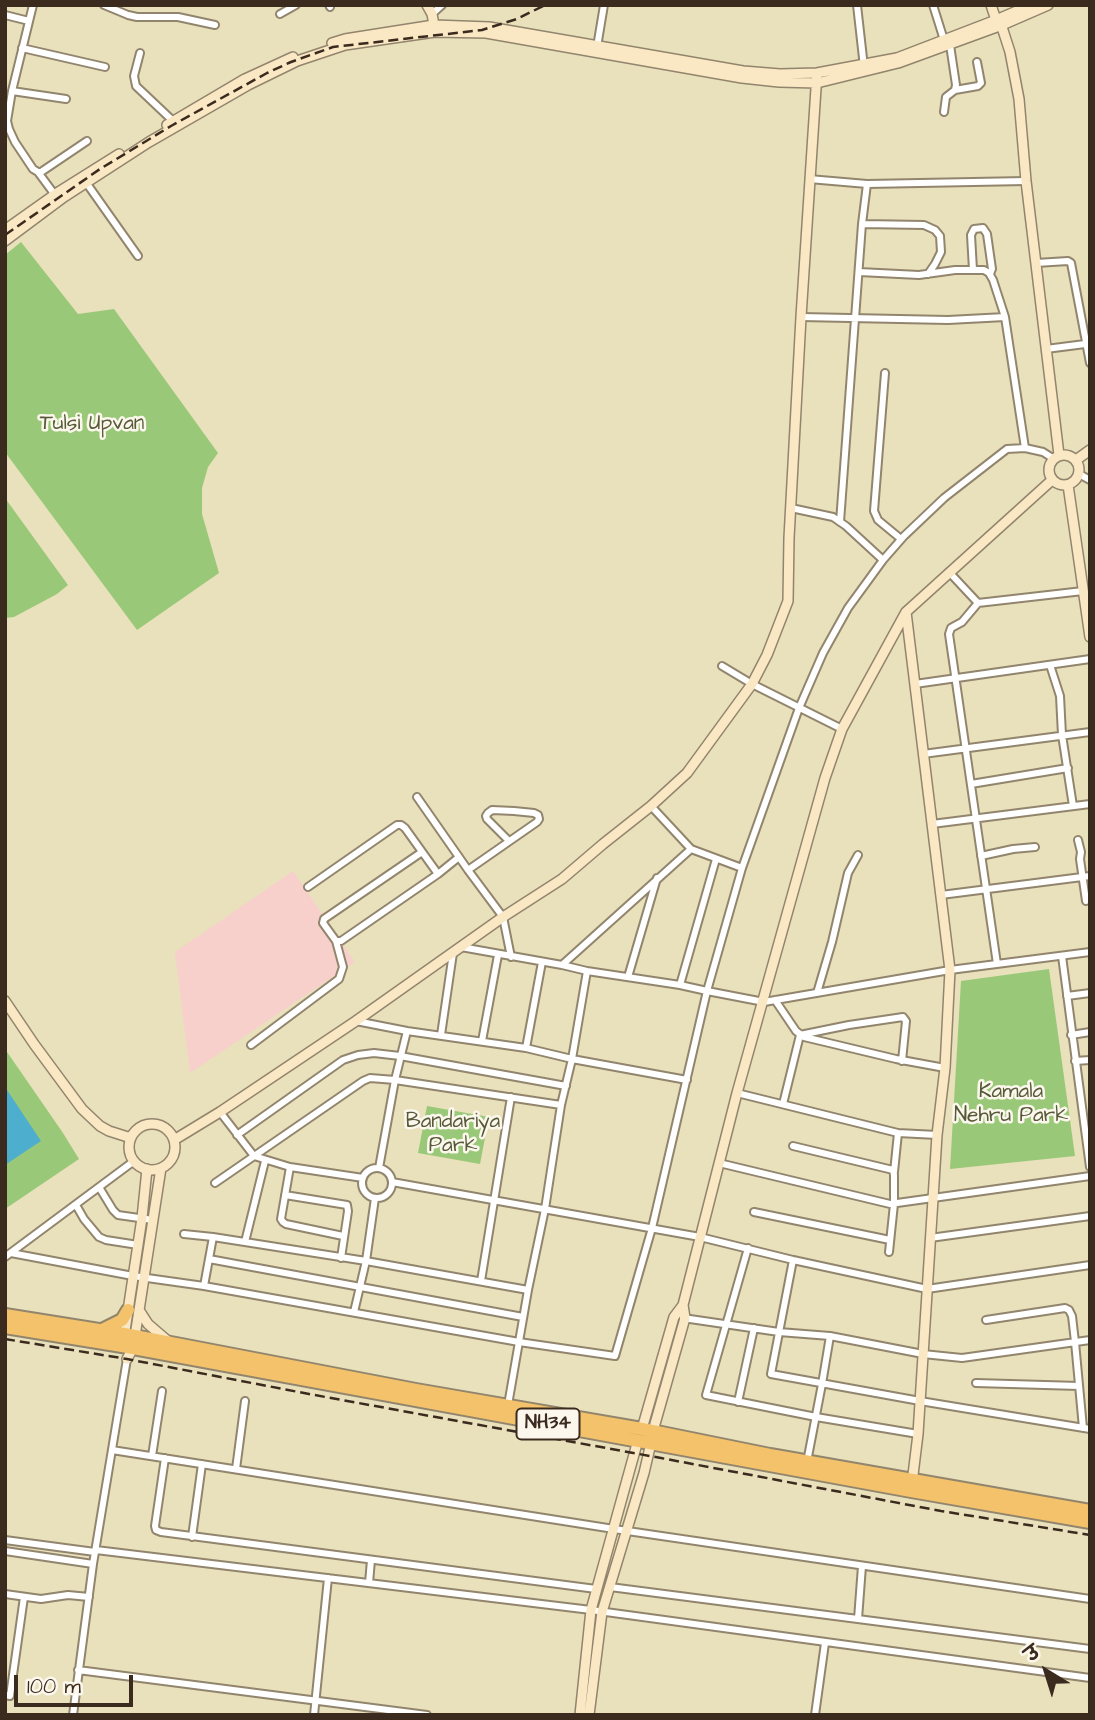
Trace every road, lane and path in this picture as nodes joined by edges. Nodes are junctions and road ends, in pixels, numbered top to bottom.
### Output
1 (33, 5) edge
2 (104, 5) edge
3 (296, 5) edge
4 (442, 5) edge
5 (604, 5) edge
6 (857, 5) edge
7 (933, 5) edge
8 (991, 5) edge
9 (1031, 5) edge
10 (1048, 5) edge
11 (429, 10) edge
12 (5, 15) edge
13 (280, 15) dead end
14 (29, 21) junction
15 (999, 23) junction
16 (215, 25) dead end
17 (434, 28) junction
18 (947, 42) junction
19 (22, 48) junction
20 (597, 49) junction
21 (140, 53) dead end
22 (977, 62) dead end
23 (105, 67) dead end
24 (865, 68) junction
25 (817, 78) junction
26 (955, 90) junction
27 (12, 91) junction
28 (66, 99) dead end
29 (944, 112) dead end
30 (173, 121) junction
31 (87, 141) dead end
32 (38, 172) junction
33 (809, 178) junction
34 (84, 180) junction
35 (1026, 181) junction
36 (867, 184) junction
37 (55, 195) junction
38 (36, 213) junction
39 (862, 224) junction
40 (5, 230) edge
41 (5, 241) edge
42 (138, 256) dead end
43 (1036, 263) junction
44 (973, 270) junction
45 (859, 272) junction
46 (928, 274) junction
47 (989, 274) junction
48 (801, 317) junction
49 (1005, 317) junction
50 (856, 318) junction
51 (1085, 344) junction
52 (1046, 349) junction
53 (1090, 363) edge
54 (886, 373) dead end
55 (1025, 448) junction
56 (1090, 450) edge
57 (1056, 457) junction
58 (1076, 460) junction
59 (1079, 474) junction
60 (1052, 480) junction
61 (1090, 480) edge
62 (1068, 485) junction
63 (790, 508) junction
64 (840, 522) junction
65 (901, 539) junction
66 (883, 560) junction
67 (949, 572) junction
68 (1083, 591) junction
69 (978, 603) junction
70 (906, 612) junction
71 (1090, 637) edge
72 (1090, 659) edge
73 (1050, 665) junction
74 (722, 666) dead end
75 (957, 678) junction
76 (752, 684) junction
77 (915, 684) junction
78 (799, 708) junction
79 (842, 729) junction
80 (1090, 732) edge
81 (1062, 735) junction
82 (965, 748) junction
83 (923, 754) junction
84 (1068, 768) junction
85 (971, 784) junction
86 (417, 797) dead end
87 (1090, 804) edge
88 (650, 806) junction
89 (1073, 806) junction
90 (976, 819) junction
91 (932, 824) junction
92 (1078, 840) dead end
93 (509, 841) junction
94 (1035, 847) dead end
95 (691, 849) junction
96 (422, 852) junction
97 (858, 855) dead end
98 (981, 856) junction
99 (459, 857) junction
100 (716, 859) junction
101 (742, 868) junction
102 (468, 870) junction
103 (438, 874) junction
104 (1086, 877) edge
105 (657, 878) junction
106 (308, 887) dead end
107 (985, 889) junction
108 (941, 895) junction
109 (1086, 901) dead end
110 (503, 917) junction
111 (336, 940) junction
112 (457, 950) junction
113 (1090, 952) edge
114 (498, 955) junction
115 (1062, 956) junction
116 (511, 957) junction
117 (542, 962) junction
118 (997, 964) junction
119 (562, 965) junction
120 (950, 970) junction
121 (587, 971) junction
122 (628, 977) junction
123 (680, 985) junction
124 (708, 992) junction
125 (817, 993) junction
126 (1090, 993) edge
127 (1067, 996) junction
128 (775, 1000) junction
129 (5, 1002) edge
130 (764, 1002) junction
131 (356, 1021) junction
132 (407, 1031) junction
133 (1090, 1032) edge
134 (441, 1035) junction
135 (800, 1035) junction
136 (1071, 1035) junction
137 (482, 1041) junction
138 (251, 1045) dead end
139 (526, 1048) junction
140 (400, 1056) junction
141 (572, 1059) junction
142 (1090, 1059) edge
143 (902, 1061) junction
144 (1075, 1062) junction
145 (945, 1068) junction
146 (395, 1080) junction
147 (687, 1080) junction
148 (566, 1086) junction
149 (1090, 1089) edge
150 (1080, 1091) junction
151 (737, 1093) junction
152 (511, 1097) junction
153 (783, 1104) junction
154 (561, 1105) junction
155 (220, 1112) junction
156 (1087, 1131) edge
157 (898, 1133) junction
158 (237, 1135) junction
159 (937, 1135) junction
160 (131, 1138) junction
161 (174, 1140) junction
162 (793, 1146) dead end
163 (254, 1156) junction
164 (265, 1160) junction
165 (134, 1161) junction
166 (719, 1163) junction
167 (290, 1167) junction
168 (1090, 1167) edge
169 (161, 1168) junction
170 (379, 1168) junction
171 (147, 1169) junction
172 (894, 1172) junction
173 (1090, 1176) edge
174 (363, 1178) junction
175 (392, 1182) junction
176 (215, 1183) dead end
177 (99, 1188) junction
178 (285, 1195) junction
179 (375, 1198) junction
180 (933, 1199) junction
181 (493, 1200) junction
182 (894, 1204) junction
183 (76, 1205) junction
184 (545, 1209) junction
185 (754, 1212) dead end
186 (1090, 1216) edge
187 (142, 1219) junction
188 (153, 1220) junction
189 (652, 1228) junction
190 (184, 1234) dead end
191 (343, 1236) junction
192 (213, 1237) junction
193 (700, 1237) junction
194 (930, 1238) junction
195 (890, 1240) junction
196 (245, 1242) junction
197 (138, 1245) junction
198 (748, 1248) junction
199 (889, 1252) dead end
200 (8, 1255) edge
201 (341, 1258) junction
202 (209, 1259) junction
203 (793, 1260) junction
204 (366, 1261) junction
205 (1090, 1265) edge
206 (133, 1276) junction
207 (145, 1277) junction
208 (481, 1281) junction
209 (204, 1286) junction
210 (360, 1286) junction
211 (927, 1289) junction
212 (528, 1290) junction
213 (683, 1305) junction
214 (134, 1310) junction
215 (354, 1312) junction
216 (523, 1317) junction
217 (674, 1317) junction
218 (685, 1318) junction
219 (986, 1320) dead end
220 (9, 1322) edge
221 (725, 1323) junction
222 (754, 1328) junction
223 (100, 1331) junction
224 (779, 1332) junction
225 (830, 1336) junction
226 (1090, 1340) edge
227 (519, 1342) junction
228 (1075, 1342) junction
229 (170, 1343) junction
230 (128, 1345) junction
231 (923, 1354) junction
232 (976, 1383) dead end
233 (822, 1384) junction
234 (1079, 1386) junction
235 (162, 1391) dead end
236 (394, 1391) junction
237 (245, 1401) dead end
238 (920, 1401) junction
239 (738, 1402) junction
240 (508, 1405) junction
241 (816, 1417) junction
242 (1086, 1428) edge
243 (918, 1434) junction
244 (646, 1436) junction
245 (112, 1450) junction
246 (152, 1456) junction
247 (165, 1458) junction
248 (202, 1464) junction
249 (805, 1467) junction
250 (236, 1469) junction
251 (912, 1486) junction
252 (1090, 1511) edge
253 (1090, 1522) edge
254 (614, 1529) junction
255 (627, 1530) junction
256 (192, 1537) junction
257 (5, 1540) edge
258 (5, 1550) edge
259 (96, 1551) junction
260 (371, 1560) junction
261 (93, 1564) junction
262 (862, 1566) junction
263 (328, 1578) junction
264 (369, 1583) junction
265 (610, 1587) junction
266 (596, 1589) junction
267 (5, 1594) edge
268 (24, 1597) junction
269 (89, 1597) junction
270 (1090, 1600) edge
271 (590, 1610) junction
272 (602, 1612) junction
273 (858, 1619) junction
274 (825, 1643) junction
275 (1090, 1649) edge
276 (78, 1670) junction
277 (1090, 1678) edge
278 (5, 1695) edge
279 (315, 1701) junction
280 (73, 1715) edge
281 (314, 1715) edge
282 (427, 1715) edge
283 (580, 1715) edge
284 (589, 1715) edge
285 (815, 1715) edge

1 - 14 street
2 - 16 street
3 - 13 street
4 - 11 street
5 - 20 street
6 - 24 street
7 - 18 street
8 - 15 street
9 - 15 street
10 - 15 street
11 - 17 street
12 - 14 street
14 - 19 street
15 - 18 street
15 - 35 street
17 - 20 street
17 - 30 street
17 - 34 street
18 - 24 street
18 - 26 street
19 - 23 street
19 - 27 street
20 - 25 street
21 - 30 street
22 - 26 street
24 - 25 street
25 - 33 street
26 - 29 street
27 - 28 street
27 - 32 street
30 - 34 street
31 - 32 street
32 - 37 street
33 - 36 street
33 - 48 street
34 - 37 street
34 - 38 street
34 - 42 street
35 - 36 street
35 - 43 street
36 - 39 street
37 - 38 street
38 - 40 street
38 - 41 street
39 - 45 street
39 - 46 street
43 - 51 street
43 - 52 street
44 - 46 street
44 - 47 street
44 - 47 street
45 - 46 street
45 - 50 street
47 - 49 street
48 - 50 street
48 - 63 street
49 - 50 street
49 - 55 street
50 - 64 street
51 - 52 street
51 - 53 street
52 - 57 street
54 - 65 street
55 - 57 street
55 - 65 street
56 - 58 street
57 - 58 street
57 - 60 street
58 - 59 street
59 - 61 street
59 - 62 street
60 - 62 street
60 - 67 street
62 - 68 street
63 - 64 street
63 - 76 street
64 - 66 street
65 - 66 street
66 - 78 street
67 - 69 street
67 - 70 street
68 - 69 street
68 - 71 street
69 - 75 street
70 - 77 street
70 - 79 street
72 - 73 street
73 - 75 street
73 - 81 street
74 - 76 street
75 - 77 street
75 - 82 street
76 - 78 street
76 - 88 street
77 - 83 street
78 - 79 street
78 - 101 street
79 - 130 street
80 - 81 street
81 - 82 street
81 - 84 street
82 - 83 street
82 - 85 street
83 - 91 street
84 - 85 street
84 - 89 street
85 - 90 street
86 - 99 street
87 - 89 street
88 - 95 street
88 - 110 street
89 - 90 street
90 - 91 street
90 - 98 street
91 - 108 street
92 - 104 street
93 - 93 street
93 - 102 street
94 - 98 street
95 - 100 street
95 - 105 street
96 - 103 street
96 - 106 street
96 - 111 street
97 - 125 street
98 - 107 street
99 - 102 street
99 - 103 street
100 - 101 street
100 - 123 street
101 - 124 street
102 - 110 street
103 - 111 street
104 - 107 street
104 - 109 street
105 - 119 street
105 - 122 street
107 - 108 street
107 - 118 street
108 - 120 street
110 - 112 street
110 - 116 street
111 - 138 street
112 - 114 street
112 - 131 street
112 - 134 street
113 - 115 street
114 - 116 street
114 - 137 street
115 - 118 street
115 - 127 street
116 - 117 street
117 - 119 street
117 - 139 street
118 - 120 street
119 - 121 street
120 - 125 street
120 - 145 street
121 - 122 street
121 - 141 street
122 - 123 street
123 - 124 street
124 - 130 street
124 - 147 street
125 - 128 street
126 - 127 street
127 - 136 street
128 - 130 street
128 - 135 street
129 - 160 street
130 - 151 street
131 - 132 street
131 - 155 street
132 - 134 street
132 - 140 street
133 - 136 street
134 - 137 street
135 - 143 street
135 - 143 street
135 - 153 street
136 - 144 street
137 - 139 street
139 - 141 street
140 - 146 street
140 - 148 street
140 - 158 street
141 - 147 street
141 - 148 street
142 - 144 street
143 - 145 street
144 - 150 street
145 - 159 street
146 - 152 street
146 - 163 street
146 - 170 street
147 - 189 street
148 - 154 street
149 - 150 street
150 - 156 street
151 - 153 street
151 - 166 street
152 - 154 street
152 - 181 street
153 - 157 street
154 - 184 street
155 - 158 street
155 - 161 street
156 - 168 street
157 - 159 street
157 - 172 street
158 - 163 street
159 - 180 street
160 - 161 street
160 - 165 street
161 - 169 street
162 - 172 street
163 - 164 street
163 - 176 street
164 - 167 street
164 - 196 street
165 - 171 street
165 - 177 street
166 - 182 street
166 - 193 street
167 - 174 street
167 - 178 street
169 - 171 street
169 - 188 street
170 - 174 street
170 - 175 street
171 - 187 street
172 - 182 street
173 - 180 street
174 - 179 street
175 - 179 street
175 - 181 street
177 - 183 street
177 - 187 street
178 - 191 street
178 - 191 street
179 - 204 street
180 - 182 street
180 - 194 street
181 - 184 street
181 - 208 street
182 - 195 street
183 - 197 street
183 - 200 street
184 - 189 street
184 - 212 street
185 - 195 street
186 - 194 street
187 - 188 street
187 - 197 street
188 - 207 street
189 - 193 street
189 - 227 street
190 - 192 street
191 - 201 street
192 - 196 street
192 - 202 street
193 - 198 street
193 - 213 street
194 - 211 street
195 - 199 street
196 - 201 street
197 - 206 street
198 - 203 street
198 - 221 street
200 - 206 street
201 - 204 street
202 - 209 street
202 - 210 street
203 - 211 street
203 - 224 street
204 - 208 street
204 - 210 street
205 - 211 street
206 - 207 street
206 - 214 street
207 - 209 street
207 - 214 street
208 - 212 street
209 - 215 street
210 - 215 street
210 - 216 street
211 - 231 street
212 - 216 street
213 - 217 street
213 - 218 street
214 - 223 highway
214 - 229 street
214 - 230 street
215 - 227 street
216 - 227 street
217 - 218 street
217 - 244 street
218 - 221 street
218 - 244 street
219 - 228 street
220 - 223 highway, NH34
220 - 230 highway, NH34
221 - 222 street
221 - 239 street
222 - 224 street
222 - 239 street
223 - 230 highway, NH34
224 - 225 street
224 - 233 street
225 - 231 street
225 - 233 street
226 - 228 street
227 - 240 street
228 - 231 street
228 - 234 street
229 - 230 highway, NH34
229 - 236 highway, NH34
230 - 236 highway, NH34
230 - 245 street
231 - 238 street
232 - 234 street
233 - 238 street
233 - 241 street
234 - 242 street
235 - 246 street
236 - 240 highway, NH34
236 - 244 highway, NH34
237 - 250 street
238 - 242 street
238 - 243 street
239 - 241 street
240 - 244 highway, NH34
241 - 243 street
241 - 249 street
243 - 251 street
244 - 249 highway, NH34
244 - 254 street
244 - 255 street
245 - 246 street
245 - 259 street
246 - 247 street
247 - 248 street
247 - 256 street
248 - 250 street
248 - 256 street
249 - 251 highway, NH34
250 - 254 street
251 - 252 highway, NH34
251 - 253 highway, NH34
254 - 255 street
254 - 266 street
255 - 262 street
255 - 265 street
256 - 260 street
257 - 259 street
258 - 261 street
259 - 261 street
259 - 263 street
260 - 264 street
260 - 266 street
261 - 269 street
262 - 270 street
262 - 273 street
263 - 264 street
263 - 279 street
264 - 271 street
265 - 272 street
265 - 273 street
266 - 271 street
267 - 268 street
268 - 269 street
268 - 278 street
269 - 276 street
271 - 272 street
271 - 283 street
272 - 274 street
272 - 284 street
273 - 275 street
274 - 277 street
274 - 285 street
276 - 279 street
276 - 280 street
279 - 281 street
279 - 282 street

